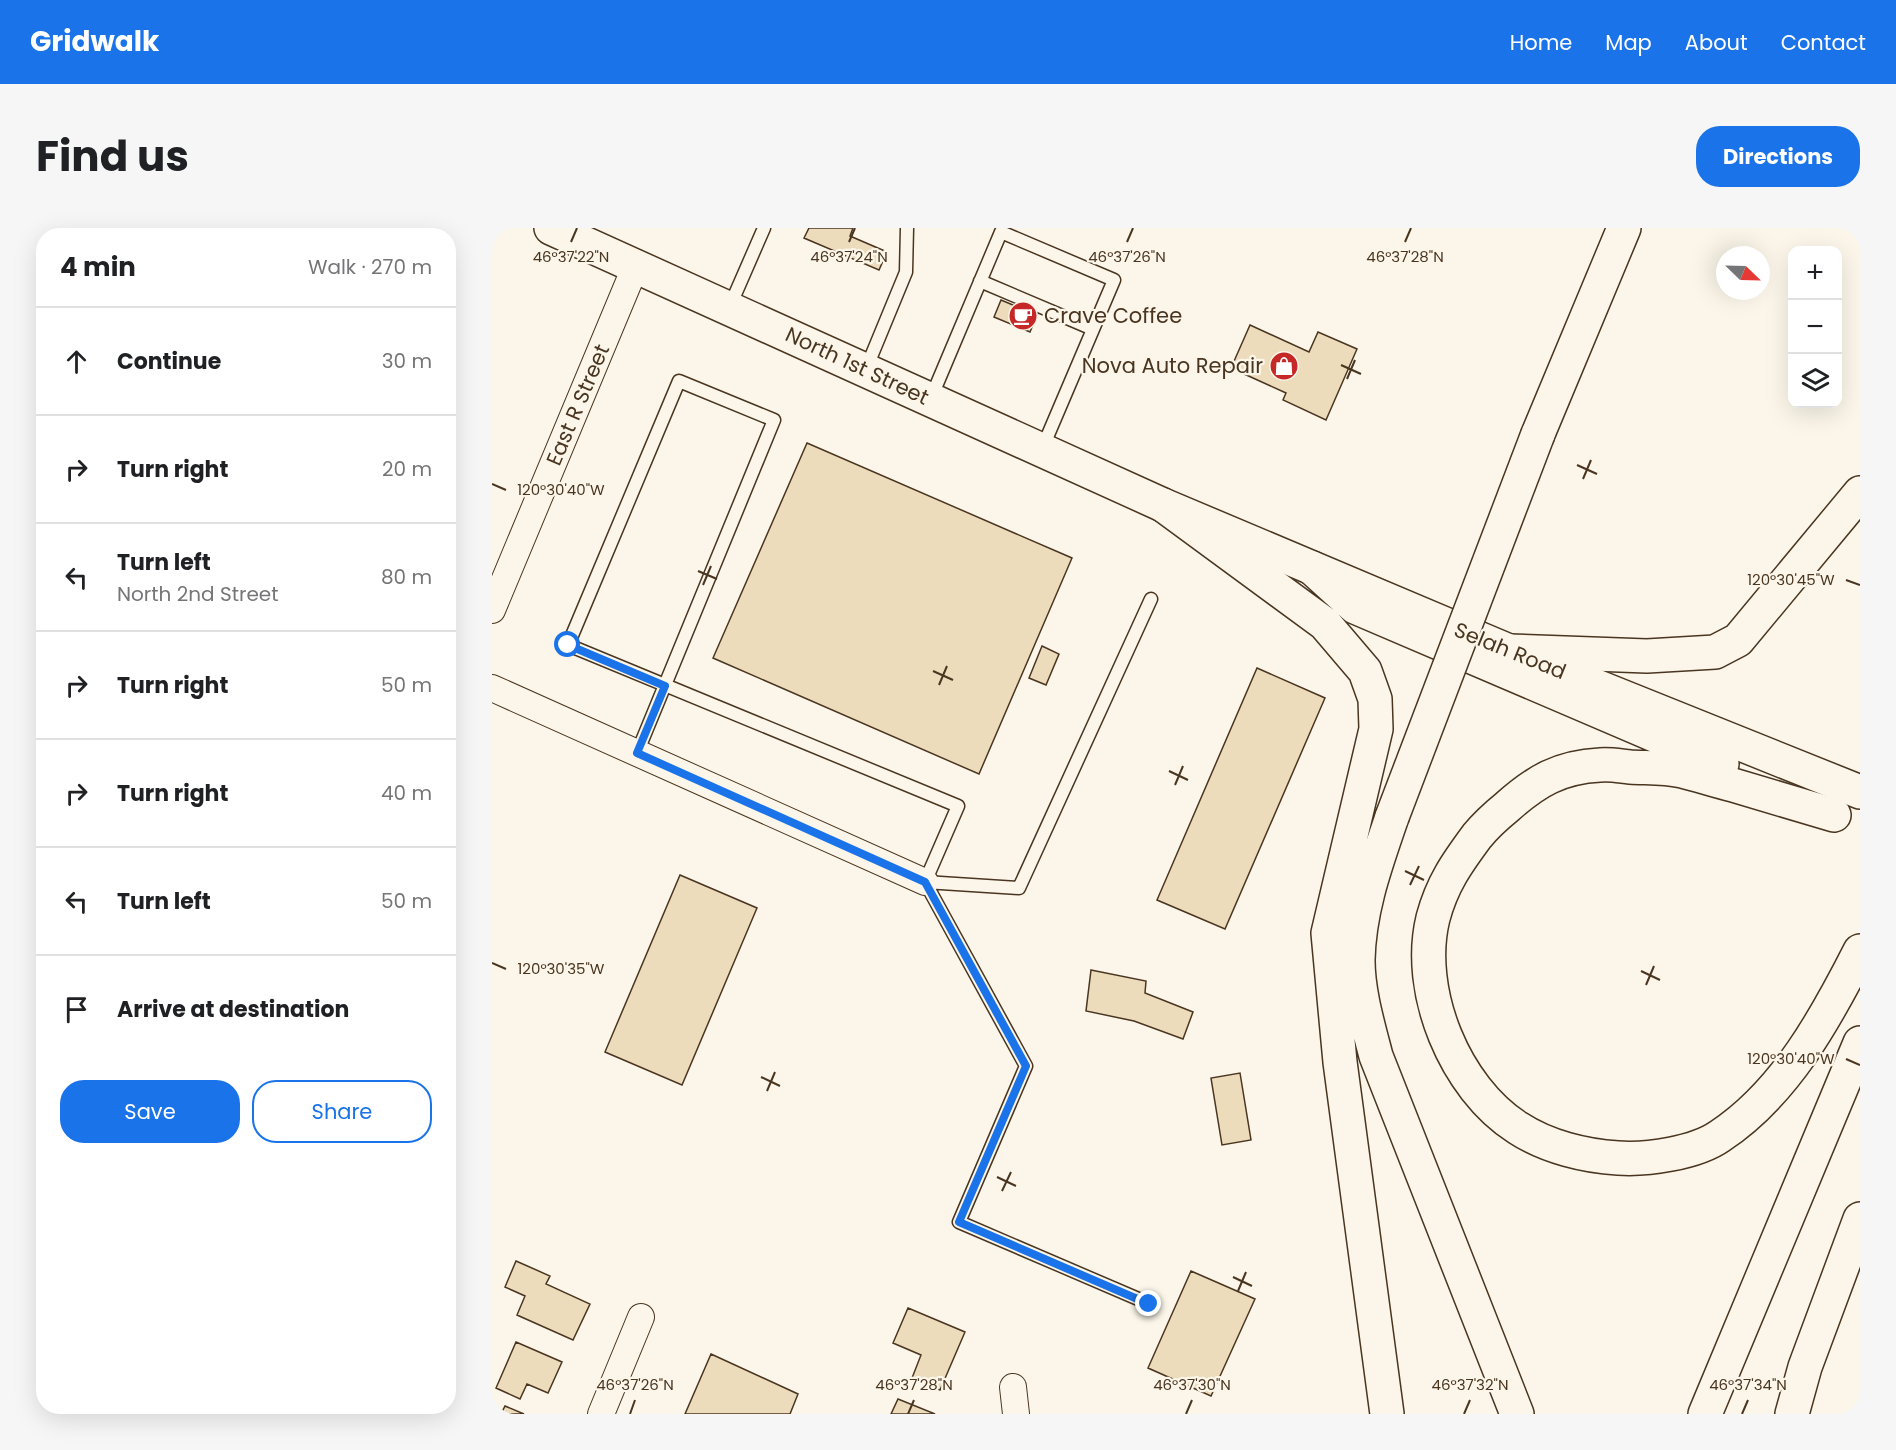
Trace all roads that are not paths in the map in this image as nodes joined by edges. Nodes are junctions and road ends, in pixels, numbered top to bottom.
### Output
1 (551, 228) edge
2 (764, 228) edge
3 (907, 228) edge
4 (1624, 228) edge
5 (636, 265) junction
6 (980, 281) junction
7 (730, 308) junction
8 (1093, 329) junction
9 (866, 370) junction
10 (930, 399) junction
11 (1042, 450) junction
12 (1860, 493) edge
13 (1163, 504) junction
14 (1312, 568) junction
15 (1151, 599) dead end
16 (492, 610) edge
17 (1509, 651) junction
18 (665, 686) junction
19 (492, 688) edge
20 (637, 753) junction
21 (1860, 792) edge
22 (1847, 821) edge
23 (925, 882) junction
24 (1854, 962) edge
25 (1860, 1043) edge
26 (1860, 1220) edge
27 (1149, 1304) dead end
28 (641, 1317) dead end
29 (1013, 1387) dead end
30 (601, 1414) edge
31 (1016, 1414) edge
32 (1387, 1414) edge
33 (1517, 1414) edge
34 (1706, 1414) edge
35 (1792, 1414) edge

1 - 5 main road, North 1st Street
2 - 7 lane
3 - 9 lane
4 - 33 main road, bridge
5 - 7 main road, North 1st Street
5 - 16 street, East R Street
6 - 8 lane
6 - 8 lane
6 - 10 lane
7 - 9 main road, North 1st Street
8 - 11 lane
9 - 10 main road, North 1st Street
10 - 11 main road, North 1st Street
11 - 13 main road, North 1st Street
12 - 17 main road
13 - 14 main road, Selah Road
13 - 32 main road
14 - 17 main road, Selah Road
14 - 22 main road
15 - 23 lane
17 - 21 main road, Selah Road
18 - 18 lane
18 - 20 lane
18 - 23 lane
19 - 20 street
20 - 23 street
22 - 24 main road
23 - 27 lane
25 - 34 main road
26 - 35 main road
28 - 30 street
29 - 31 street

